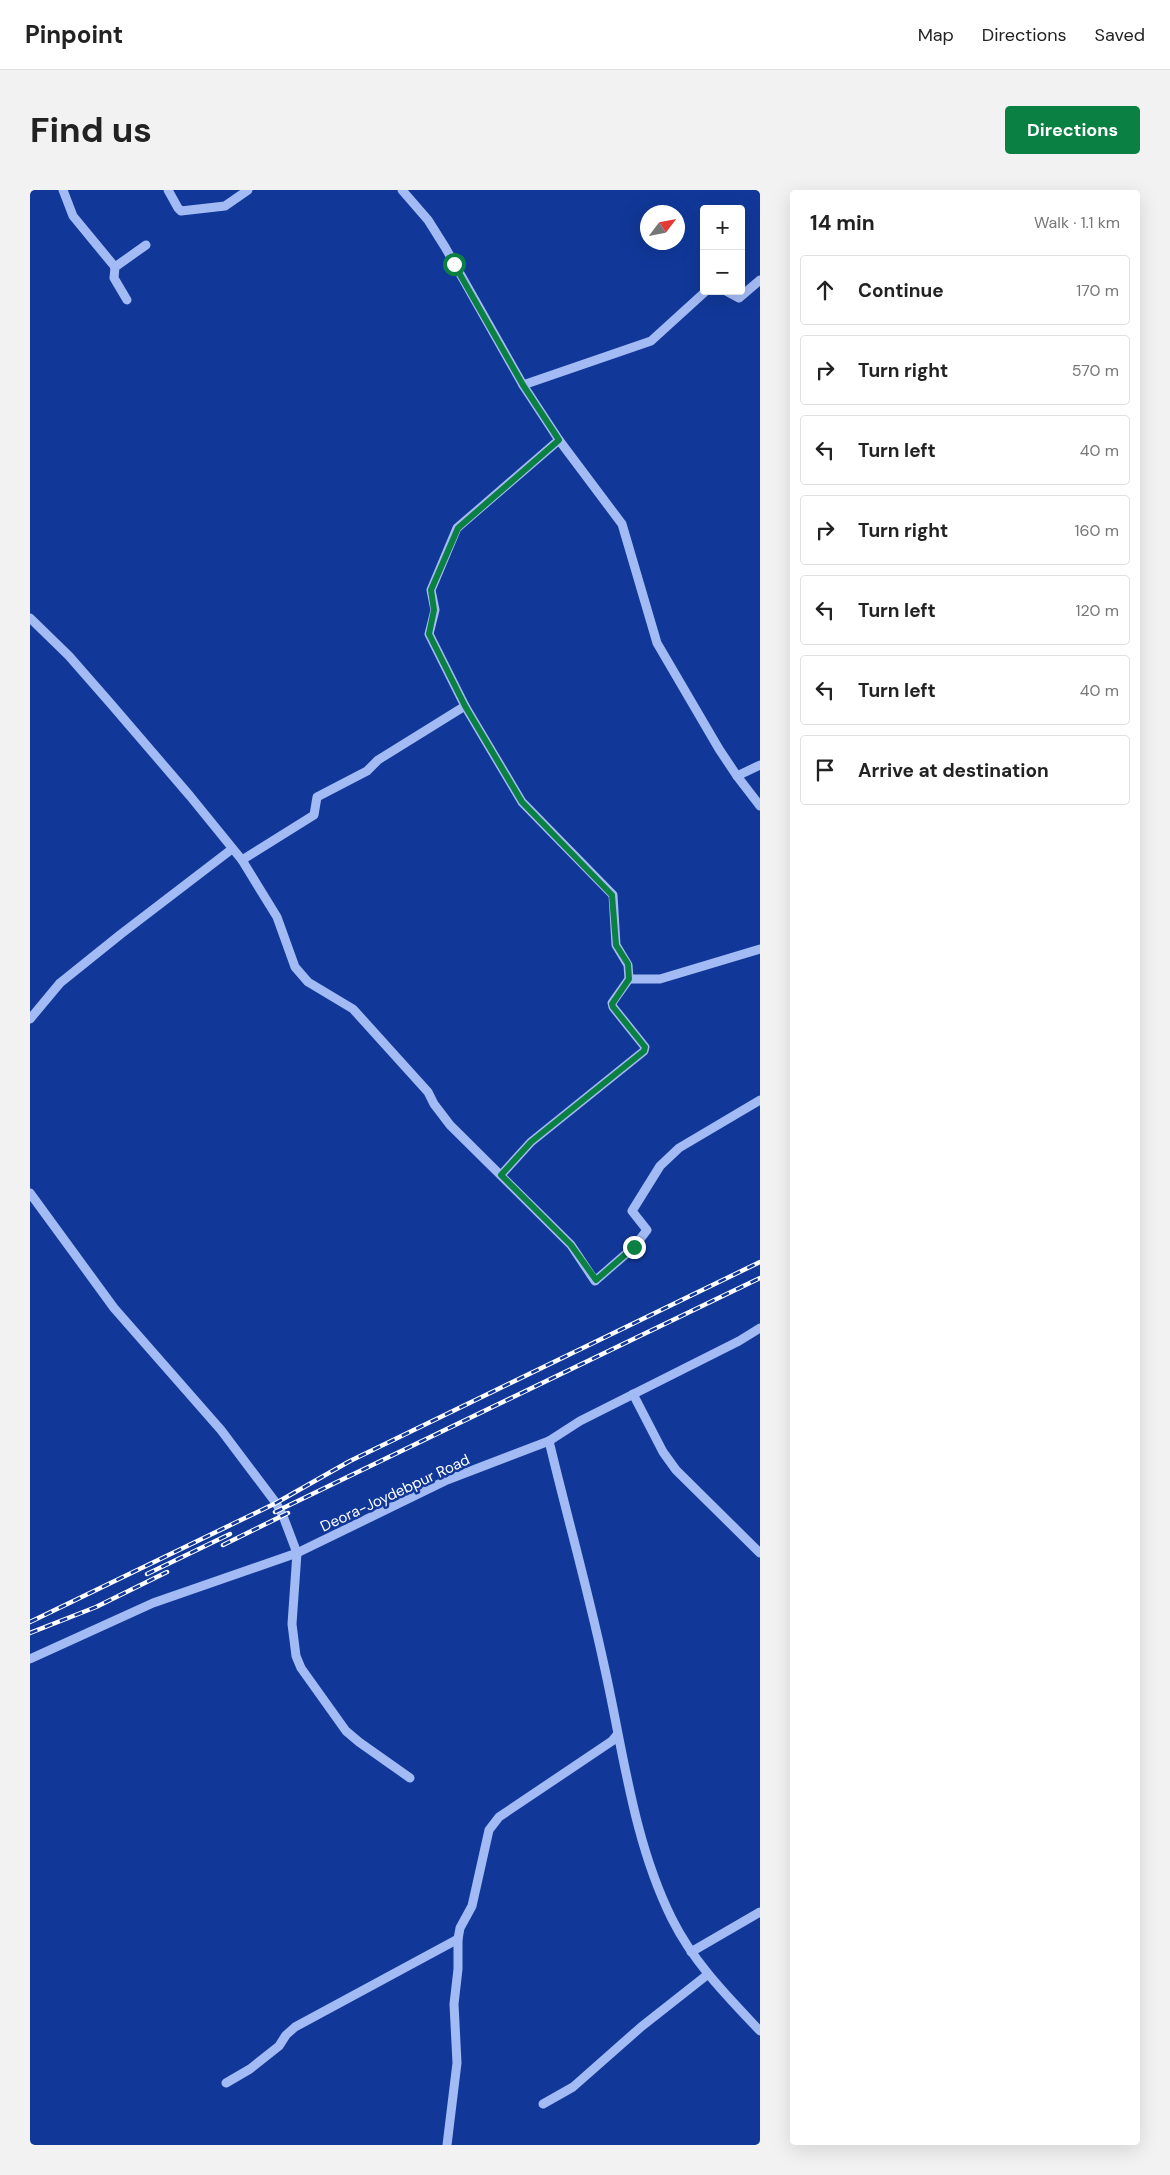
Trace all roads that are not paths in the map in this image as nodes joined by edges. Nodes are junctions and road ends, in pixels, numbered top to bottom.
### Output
1 (63, 190) edge
2 (168, 190) edge
3 (248, 190) edge
4 (402, 190) edge
5 (146, 246) dead end
6 (115, 267) junction
7 (760, 280) edge
8 (745, 294) edge
9 (702, 295) edge
10 (127, 300) dead end
11 (523, 385) junction
12 (559, 440) junction
13 (30, 618) edge
14 (465, 706) junction
15 (760, 765) edge
16 (737, 776) junction
17 (760, 806) edge
18 (232, 849) junction
19 (242, 860) junction
20 (760, 949) edge
21 (629, 979) junction
22 (30, 1018) edge
23 (760, 1100) edge
24 (501, 1175) junction
25 (30, 1193) edge
26 (760, 1328) edge
27 (633, 1394) junction
28 (549, 1441) junction
29 (297, 1553) junction
30 (760, 1553) edge
31 (30, 1659) edge
32 (617, 1735) junction
33 (410, 1778) dead end
34 (760, 1912) edge
35 (458, 1939) junction
36 (692, 1952) junction
37 (707, 1975) junction
38 (760, 2031) edge
39 (226, 2083) dead end
40 (542, 2104) dead end
41 (447, 2145) edge

1 - 6 street
2 - 3 street
4 - 11 street
5 - 6 street
6 - 10 street
7 - 8 street
9 - 11 street
11 - 12 street
12 - 14 street
12 - 16 street
13 - 18 street
14 - 19 street
14 - 21 street
15 - 16 street
16 - 17 street
18 - 19 street
18 - 22 street
19 - 24 street
20 - 21 street
21 - 24 street
23 - 24 street
25 - 29 street
26 - 27 street, Deora-Joydebpur Road
27 - 28 street, Deora-Joydebpur Road
27 - 30 street
28 - 29 street, Deora-Joydebpur Road
28 - 32 street
29 - 31 street, Deora-Joydebpur Road
29 - 33 street
32 - 35 street
32 - 36 street
34 - 36 street
35 - 39 street
35 - 41 street
36 - 37 street
37 - 38 street
37 - 40 street

